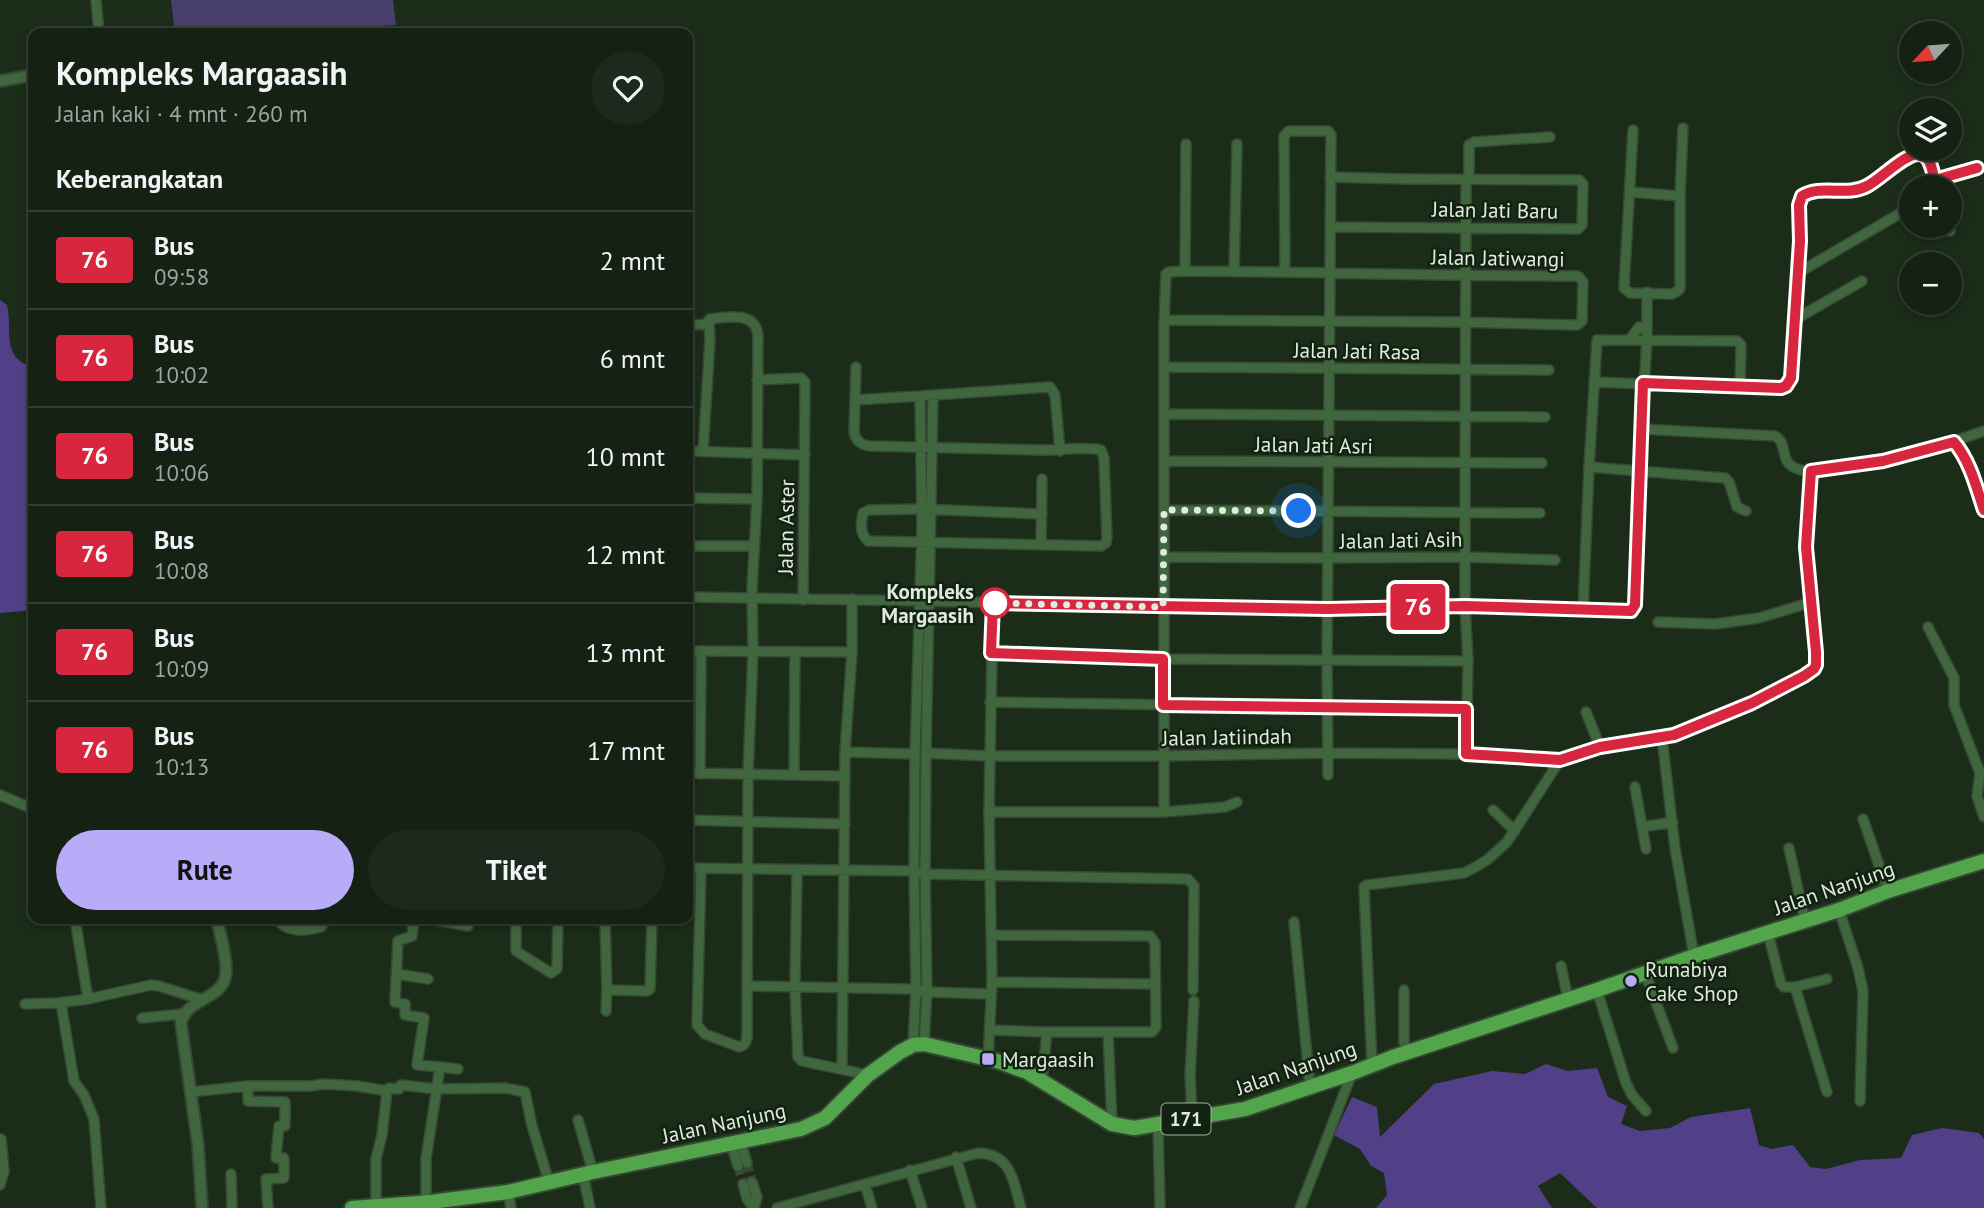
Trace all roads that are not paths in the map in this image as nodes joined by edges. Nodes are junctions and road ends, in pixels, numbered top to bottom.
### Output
1 (96, 0) edge
2 (99, 28) edge
3 (28, 76) edge
4 (0, 81) edge
5 (1683, 128) dead end
6 (1633, 130) dead end
7 (1550, 137) dead end
8 (1186, 144) dead end
9 (1237, 144) dead end
10 (1977, 168) dead end
11 (1934, 175) edge
12 (1959, 175) edge
13 (1330, 177) junction
14 (1466, 180) junction
15 (1630, 192) junction
16 (1680, 196) junction
17 (1899, 214) edge
18 (1329, 227) junction
19 (1465, 227) junction
20 (1185, 271) junction
21 (1234, 272) junction
22 (1285, 272) junction
23 (1329, 272) junction
24 (1798, 273) junction
25 (1465, 276) junction
26 (1862, 281) dead end
27 (1647, 292) junction
28 (1165, 320) junction
29 (1794, 320) junction
30 (1329, 321) junction
31 (1465, 322) junction
32 (709, 324) junction
33 (693, 325) edge
34 (1647, 334) junction
35 (856, 367) dead end
36 (1164, 367) junction
37 (1329, 369) junction
38 (1465, 370) junction
39 (1549, 370) dead end
40 (757, 380) junction
41 (1594, 382) junction
42 (1643, 383) junction
43 (1740, 387) junction
44 (920, 396) junction
45 (933, 396) junction
46 (855, 400) junction
47 (1164, 414) junction
48 (1328, 415) junction
49 (1465, 416) junction
50 (1545, 417) dead end
51 (1641, 429) junction
52 (1984, 431) edge
53 (1954, 442) junction
54 (927, 447) junction
55 (693, 451) edge
56 (703, 451) junction
57 (1060, 451) junction
58 (756, 454) junction
59 (805, 455) junction
60 (1164, 461) junction
61 (1328, 463) junction
62 (1542, 463) dead end
63 (1465, 464) junction
64 (1589, 467) junction
65 (1639, 470) junction
66 (1811, 471) junction
67 (1042, 479) dead end
68 (693, 498) edge
69 (757, 499) junction
70 (927, 509) junction
71 (1164, 510) junction
72 (1984, 510) edge
73 (1746, 511) dead end
74 (1328, 512) junction
75 (1465, 513) junction
76 (1539, 513) dead end
77 (1042, 514) junction
78 (925, 542) junction
79 (1041, 545) junction
80 (693, 546) edge
81 (754, 546) junction
82 (1164, 557) junction
83 (1465, 557) junction
84 (1328, 558) junction
85 (1555, 560) dead end
86 (693, 597) edge
87 (752, 599) junction
88 (852, 599) junction
89 (803, 600) junction
90 (919, 600) junction
91 (930, 601) junction
92 (1812, 602) junction
93 (993, 603) junction
94 (1465, 606) junction
95 (1163, 607) junction
96 (1327, 609) junction
97 (1583, 611) junction
98 (1658, 622) dead end
99 (1928, 626) dead end
100 (693, 651) edge
101 (701, 651) junction
102 (753, 652) junction
103 (796, 652) junction
104 (852, 652) junction
105 (991, 653) junction
106 (1163, 659) junction
107 (1327, 661) junction
108 (1468, 661) junction
109 (990, 702) junction
110 (1163, 705) junction
111 (1327, 707) junction
112 (1466, 709) junction
113 (1586, 712) dead end
114 (916, 714) junction
115 (927, 714) junction
116 (1662, 738) junction
117 (1600, 747) junction
118 (845, 752) junction
119 (926, 753) junction
120 (1328, 753) junction
121 (915, 754) junction
122 (1466, 754) junction
123 (989, 756) junction
124 (1163, 756) junction
125 (1560, 760) junction
126 (693, 773) edge
127 (700, 774) junction
128 (748, 774) junction
129 (794, 775) junction
130 (1328, 775) dead end
131 (845, 776) junction
132 (1635, 787) dead end
133 (0, 795) edge
134 (1237, 802) dead end
135 (28, 807) edge
136 (1493, 810) dead end
137 (989, 812) junction
138 (1164, 812) junction
139 (1984, 817) edge
140 (1863, 819) dead end
141 (693, 820) edge
142 (747, 821) junction
143 (1673, 822) junction
144 (845, 824) junction
145 (1642, 827) junction
146 (1515, 831) junction
147 (1789, 848) dead end
148 (1646, 849) dead end
149 (1984, 861) edge
150 (693, 868) edge
151 (701, 868) junction
152 (747, 869) junction
153 (797, 869) junction
154 (914, 871) junction
155 (843, 872) junction
156 (925, 874) junction
157 (990, 874) junction
158 (1888, 891) junction
159 (1839, 910) junction
160 (1805, 921) junction
161 (1294, 922) dead end
162 (76, 924) edge
163 (218, 924) edge
164 (281, 924) edge
165 (323, 924) edge
166 (413, 924) edge
167 (516, 924) edge
168 (558, 924) edge
169 (604, 924) edge
170 (652, 924) edge
171 (1768, 933) junction
172 (991, 935) junction
173 (1694, 956) junction
174 (1562, 966) dead end
175 (1645, 973) junction
176 (397, 974) junction
177 (428, 979) dead end
178 (1827, 979) dead end
179 (992, 982) junction
180 (1155, 985) junction
181 (748, 986) junction
182 (795, 987) junction
183 (1795, 987) junction
184 (843, 988) junction
185 (607, 990) junction
186 (916, 990) junction
187 (1193, 990) dead end
188 (1404, 990) dead end
189 (1597, 990) junction
190 (927, 992) junction
191 (992, 994) junction
192 (88, 999) junction
193 (1568, 999) junction
194 (203, 1000) junction
195 (1194, 1001) dead end
196 (61, 1003) junction
197 (25, 1004) dead end
198 (606, 1011) dead end
199 (183, 1014) junction
200 (142, 1018) dead end
201 (991, 1030) junction
202 (1047, 1032) junction
203 (1108, 1032) junction
204 (919, 1044) junction
205 (1673, 1048) dead end
206 (1408, 1052) junction
207 (988, 1059) junction
208 (1373, 1065) junction
209 (440, 1067) junction
210 (458, 1069) dead end
211 (842, 1069) junction
212 (1352, 1073) junction
213 (863, 1081) junction
214 (1042, 1081) junction
215 (248, 1086) junction
216 (1310, 1087) junction
217 (437, 1089) junction
218 (387, 1091) junction
219 (190, 1092) junction
220 (1827, 1092) dead end
221 (1860, 1101) dead end
222 (1646, 1111) dead end
223 (1192, 1117) junction
224 (578, 1120) dead end
225 (1112, 1124) junction
226 (1158, 1125) junction
227 (1, 1139) edge
228 (736, 1142) junction
229 (956, 1157) junction
230 (742, 1164) tunnel mouth
231 (910, 1170) junction
232 (588, 1173) junction
233 (231, 1174) dead end
234 (549, 1182) junction
235 (748, 1183) tunnel mouth
236 (865, 1184) junction
237 (0, 1185) edge
238 (508, 1192) junction
239 (813, 1197) junction
240 (426, 1202) junction
241 (376, 1206) edge
242 (101, 1208) edge
243 (202, 1208) edge
244 (232, 1208) edge
245 (268, 1208) edge
246 (352, 1208) edge
247 (511, 1208) edge
248 (590, 1208) edge
249 (754, 1208) edge
250 (777, 1208) edge
251 (816, 1208) edge
252 (872, 1208) edge
253 (922, 1208) edge
254 (971, 1208) edge
255 (1021, 1208) edge
256 (1160, 1208) edge
257 (1300, 1208) edge

1 - 2 street
3 - 4 street
5 - 16 street
6 - 15 street
7 - 14 street
8 - 20 street
9 - 21 street
10 - 12 street
11 - 24 street
13 - 14 street
13 - 18 street
13 - 22 street
14 - 19 street
14 - 19 street, Jalan Jati Baru
15 - 16 street
15 - 27 street
16 - 27 street
17 - 24 street
18 - 19 street, Jalan Jati Baru
18 - 23 street
19 - 25 street
20 - 21 street, Jalan Jatiwangi
20 - 28 street
21 - 22 street, Jalan Jatiwangi
22 - 23 street, Jalan Jatiwangi
23 - 25 street, Jalan Jatiwangi
23 - 30 street
24 - 29 street
25 - 31 street
25 - 31 street, Jalan Jatiwangi
26 - 29 street
27 - 34 street
28 - 30 street, Jalan Jatiwangi
28 - 36 street
29 - 43 street
30 - 31 street, Jalan Jatiwangi
30 - 37 street
31 - 38 street
32 - 33 street
32 - 40 street
32 - 56 street
34 - 41 street
34 - 42 street
34 - 43 street
35 - 46 street
36 - 37 street, Jalan Jati Rasa
36 - 47 street
37 - 38 street, Jalan Jati Rasa
37 - 48 street
38 - 39 street, Jalan Jati Rasa
38 - 49 street
40 - 58 street
40 - 59 street, Jalan Aster
41 - 42 street
41 - 64 street
42 - 43 street
42 - 51 street
44 - 45 street
44 - 46 street
44 - 54 street
45 - 54 street
45 - 57 street
46 - 54 street
47 - 48 street
47 - 60 street
48 - 49 street
48 - 61 street
49 - 50 street
49 - 63 street
51 - 65 street
51 - 66 street
52 - 53 street
53 - 66 street
53 - 72 street
54 - 57 street
54 - 70 street
55 - 56 street
56 - 58 street
57 - 79 street
58 - 59 street
58 - 69 street
59 - 89 street, Jalan Aster
60 - 61 street, Jalan Jati Asri
60 - 71 street
61 - 63 street, Jalan Jati Asri
61 - 74 street
62 - 63 street, Jalan Jati Asri
63 - 75 street
64 - 65 street
64 - 97 street
65 - 73 street
65 - 97 street
66 - 92 street
67 - 77 street
68 - 69 street
69 - 81 street
70 - 77 street
70 - 78 street
70 - 78 street
71 - 74 street
71 - 82 street
74 - 75 street
74 - 84 street
75 - 76 street
75 - 83 street
77 - 79 street
78 - 79 street
78 - 90 street
78 - 91 street
80 - 81 street
81 - 87 street
82 - 84 street, Jalan Jati Asih
82 - 95 street
83 - 84 street, Jalan Jati Asih
83 - 85 street, Jalan Jati Asih
83 - 94 street
84 - 96 street
86 - 87 street
87 - 89 street
87 - 102 street
88 - 89 street
88 - 90 street
88 - 104 street
90 - 91 street
90 - 114 street
91 - 93 street
91 - 115 street
92 - 98 street
92 - 116 street
93 - 95 street
93 - 105 street
94 - 96 street
94 - 97 street
94 - 108 street
95 - 96 street
95 - 106 street
96 - 107 street
99 - 139 street
100 - 101 street
101 - 102 street
101 - 127 street
102 - 103 street
102 - 128 street
103 - 104 street
103 - 129 street
104 - 118 street
105 - 106 street
105 - 109 street
106 - 107 street
106 - 110 street
107 - 108 street
107 - 111 street
108 - 112 street
109 - 110 street
109 - 123 street
110 - 111 street
110 - 124 street
111 - 112 street
111 - 120 street
112 - 122 street
113 - 117 street
114 - 115 street
114 - 121 street
115 - 119 street
116 - 117 street
116 - 143 street
117 - 125 street
118 - 121 street
118 - 131 street
119 - 123 street, Jalan Jatiindah
119 - 156 street
120 - 122 street, Jalan Jatiindah
120 - 124 street, Jalan Jatiindah
120 - 130 street
121 - 154 street
122 - 125 street, Jalan Jatiindah
123 - 124 street, Jalan Jatiindah
123 - 137 street
124 - 138 street
125 - 146 street
126 - 127 street
127 - 128 street
128 - 129 street
128 - 142 street
129 - 131 street
131 - 144 street
132 - 145 street
133 - 135 street
134 - 138 street
136 - 146 street
137 - 138 street
137 - 157 street
140 - 158 street
141 - 142 street
142 - 144 street
142 - 152 street
143 - 145 street
143 - 173 street
144 - 155 street
145 - 148 street
146 - 208 street
147 - 160 street
149 - 158 main road, Jalan Nanjung / 171
150 - 151 street
151 - 152 street
151 - 181 street
152 - 153 street
152 - 181 street
153 - 155 street
153 - 182 street
154 - 155 street
154 - 156 street
154 - 186 street
155 - 184 street
156 - 157 street
156 - 190 street
157 - 172 street
157 - 187 street
158 - 159 main road, Jalan Nanjung / 171
159 - 160 main road, Jalan Nanjung / 171
159 - 221 street
160 - 171 main road, Jalan Nanjung / 171
161 - 216 street
162 - 192 street
163 - 194 street
164 - 165 street
166 - 176 street
167 - 168 street
169 - 185 street
170 - 185 street
171 - 173 main road, Jalan Nanjung / 171
171 - 183 street
172 - 179 street
172 - 180 street
173 - 175 main road, Jalan Nanjung / 171
174 - 193 street
175 - 189 main road, Jalan Nanjung / 171
175 - 205 street
176 - 177 street
176 - 209 street
178 - 183 street
179 - 180 street
179 - 191 street
180 - 203 street
181 - 182 street
182 - 184 street
182 - 211 street
183 - 220 street
184 - 186 street
184 - 211 street
185 - 198 street
186 - 190 street
186 - 204 street
188 - 206 street
189 - 193 main road, Jalan Nanjung / 171
189 - 222 street
190 - 191 street
190 - 204 street
191 - 201 street
192 - 194 street
192 - 196 street
193 - 206 main road, Jalan Nanjung / 171
194 - 199 street
195 - 223 street
196 - 197 street
196 - 242 street
199 - 200 street
199 - 219 street
201 - 202 street
201 - 207 street
202 - 203 street
202 - 214 street
203 - 225 street
204 - 207 main road, Jalan Nanjung / 171
204 - 213 main road, Jalan Nanjung
206 - 208 main road, Jalan Nanjung / 171
207 - 214 main road, Jalan Nanjung / 171
208 - 212 main road, Jalan Nanjung / 171
209 - 210 street
209 - 217 street
211 - 213 street
212 - 216 main road, Jalan Nanjung / 171
212 - 257 street
213 - 228 main road, Jalan Nanjung
214 - 225 main road, Jalan Nanjung / 171
215 - 218 street
215 - 219 street
215 - 245 street
216 - 223 main road, Jalan Nanjung / 171
217 - 218 street
217 - 234 street
217 - 240 street
218 - 241 street
219 - 243 street
223 - 226 main road, Jalan Nanjung / 171
224 - 232 street
225 - 226 main road, Jalan Nanjung / 171
226 - 256 street
227 - 237 street
228 - 230 street
228 - 232 main road, Jalan Nanjung
229 - 231 street
229 - 254 street
229 - 255 street
231 - 236 street
231 - 253 street
232 - 234 main road, Jalan Nanjung
232 - 248 street
233 - 244 street
234 - 238 main road, Jalan Nanjung
235 - 249 street
236 - 239 street
236 - 252 street
238 - 240 main road, Jalan Nanjung
238 - 247 street
239 - 250 street
239 - 251 street
240 - 241 main road, Jalan Nanjung
241 - 246 main road, Jalan Nanjung

